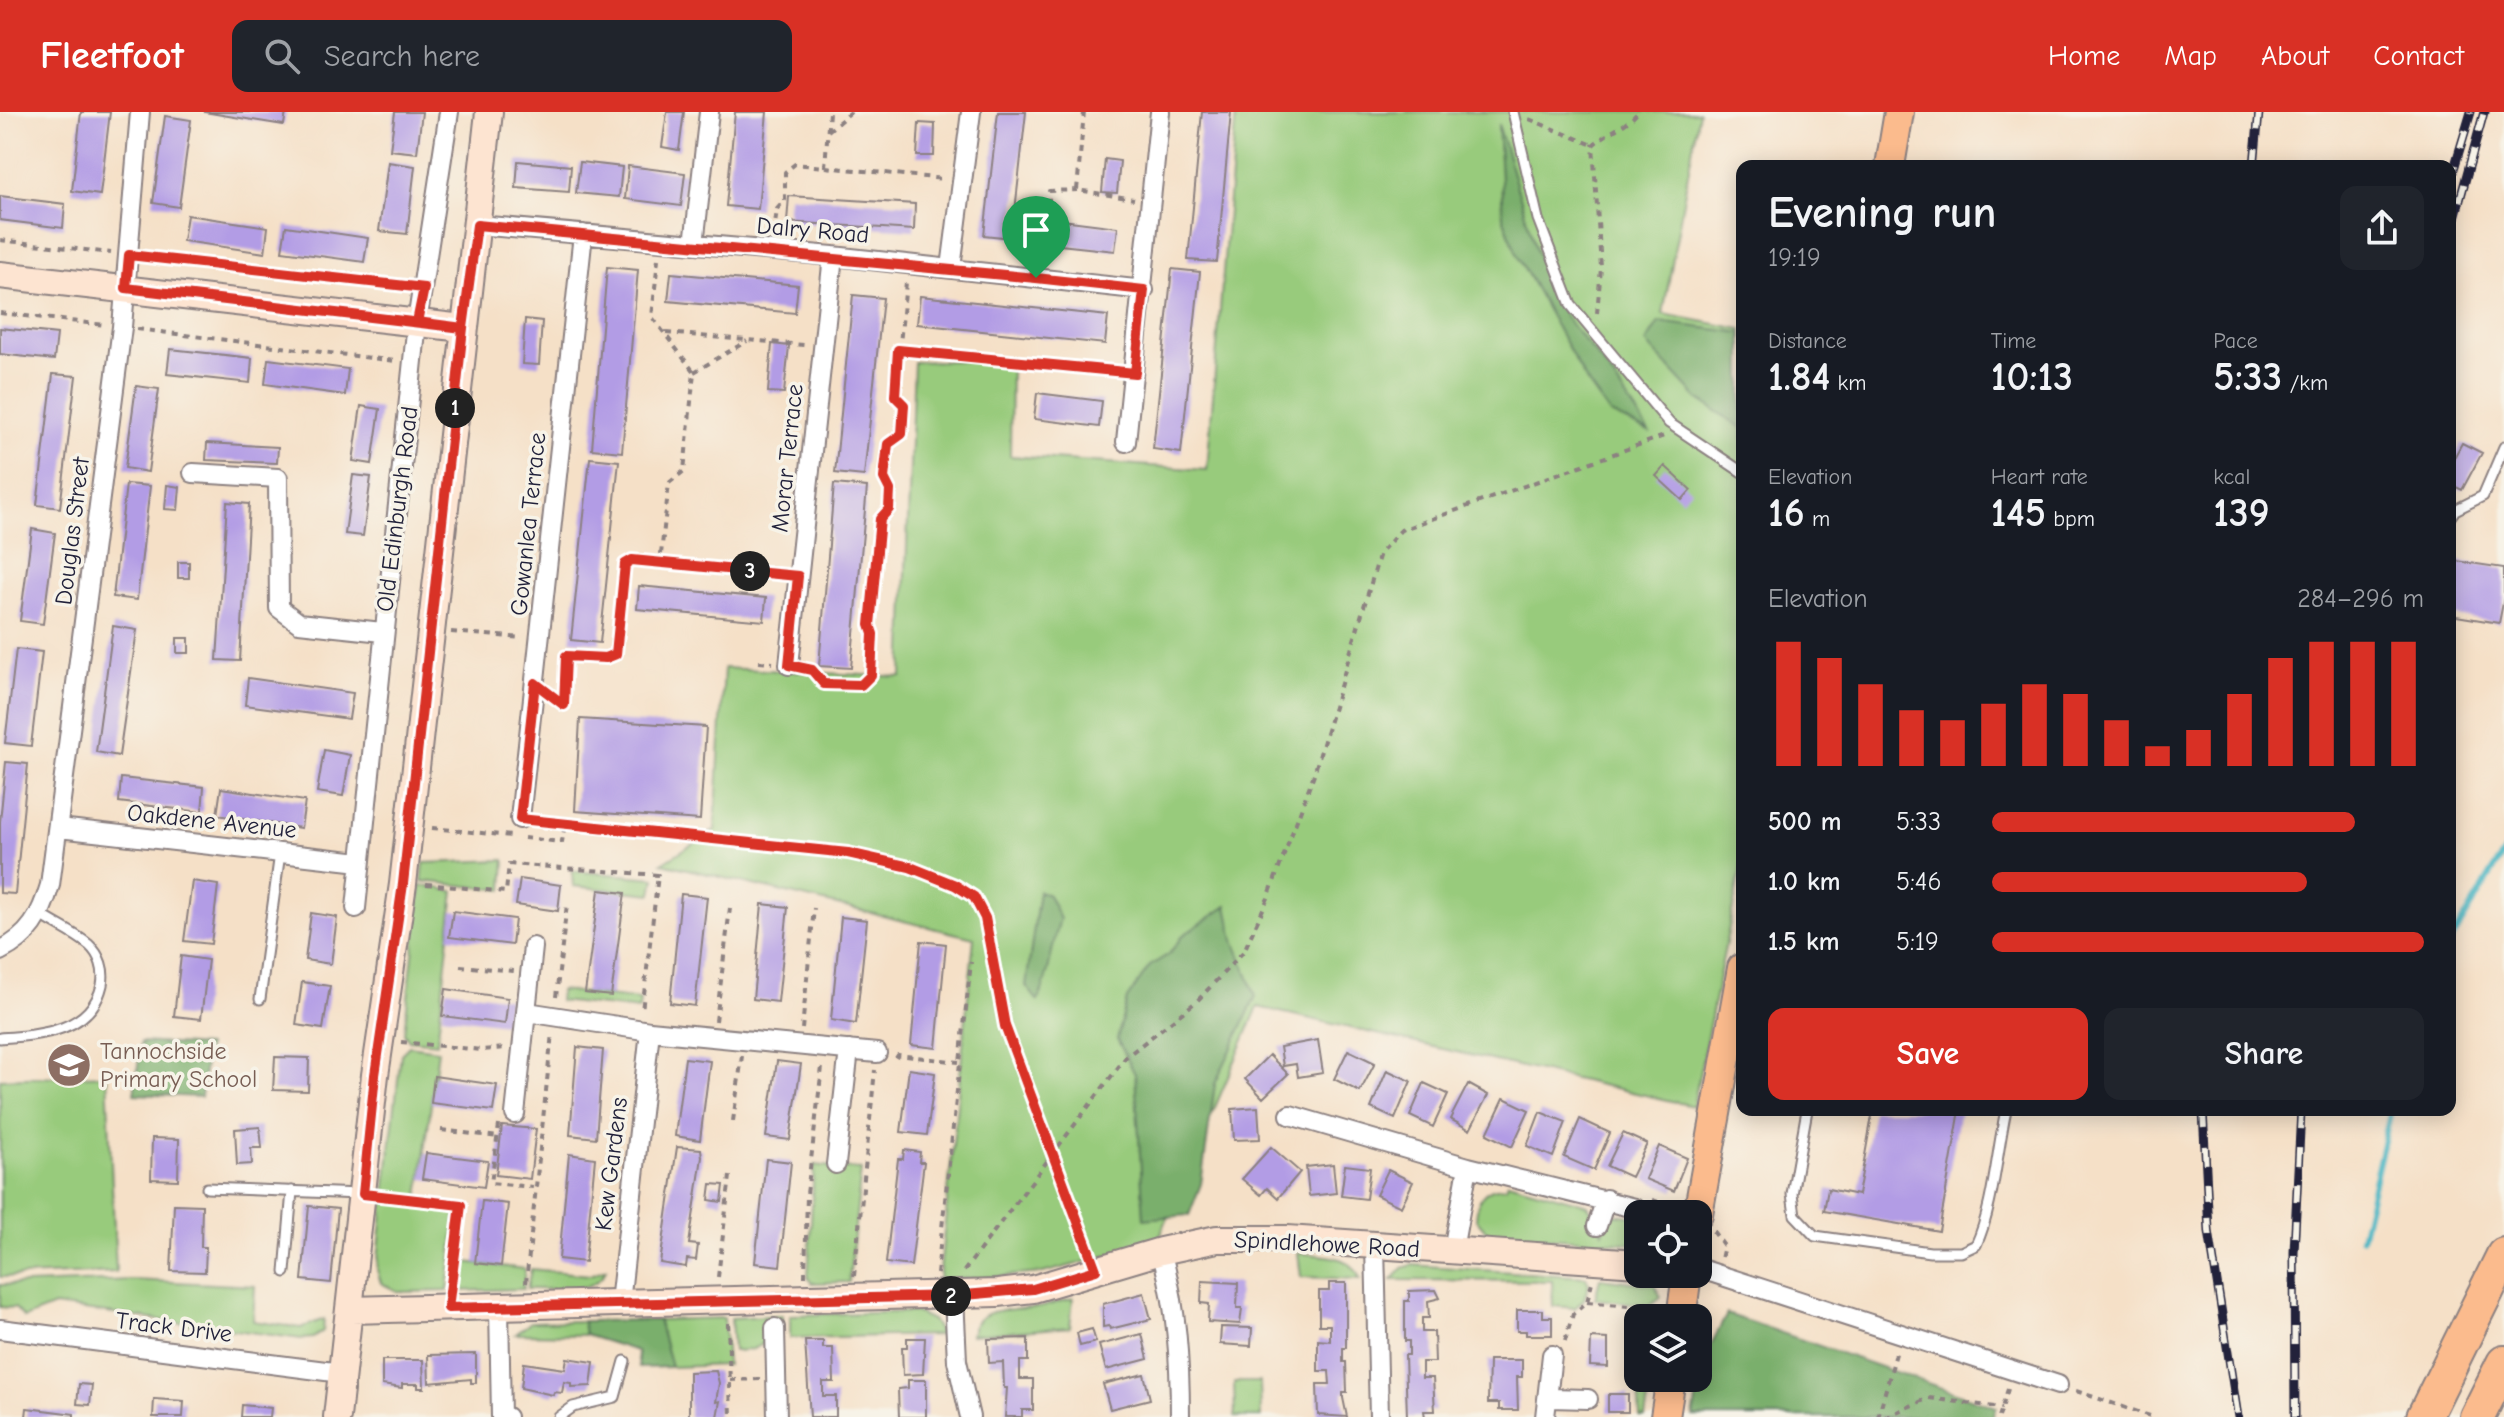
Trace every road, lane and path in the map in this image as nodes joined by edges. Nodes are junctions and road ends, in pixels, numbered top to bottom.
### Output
1 (140, 112) edge
2 (449, 112) edge
3 (489, 112) edge
4 (709, 112) edge
5 (829, 112) edge
6 (851, 112) edge
7 (971, 112) edge
8 (1084, 112) edge
9 (1160, 112) edge
10 (1513, 112) edge
11 (1523, 112) edge
12 (1638, 112) edge
13 (1899, 112) edge
14 (828, 131) junction
15 (1593, 145) junction
16 (1891, 160) edge
17 (825, 167) junction
18 (962, 181) junction
19 (1077, 190) junction
20 (1152, 201) junction
21 (477, 225) junction
22 (583, 234) junction
23 (0, 240) edge
24 (659, 241) junction
25 (694, 244) junction
26 (772, 250) junction
27 (129, 255) junction
28 (833, 256) junction
29 (908, 264) junction
30 (951, 268) junction
31 (0, 275) edge
32 (1036, 278) junction
33 (126, 288) junction
34 (424, 288) junction
35 (1144, 290) junction
36 (0, 313) edge
37 (417, 322) junction
38 (122, 327) junction
39 (463, 328) junction
40 (1595, 332) junction
41 (664, 333) junction
42 (749, 340) junction
43 (823, 345) junction
44 (898, 350) junction
45 (413, 363) junction
46 (694, 372) junction
47 (1135, 373) junction
48 (1680, 430) junction
49 (1126, 442) dead end
50 (2504, 447) edge
51 (1736, 468) edge
52 (193, 473) dead end
53 (2456, 510) edge
54 (660, 563) junction
55 (798, 576) junction
56 (433, 630) junction
57 (382, 632) junction
58 (539, 639) junction
59 (759, 662) dead end
60 (789, 665) junction
61 (535, 683) junction
62 (520, 819) joint
63 (565, 823) junction
64 (410, 825) junction
65 (59, 828) junction
66 (280, 853) junction
67 (360, 862) junction
68 (403, 884) junction
69 (567, 904) dead end
70 (356, 908) dead end
71 (730, 908) dead end
72 (814, 908) dead end
73 (41, 915) junction
74 (7, 947) edge
75 (533, 947) dead end
76 (971, 962) dead end
77 (460, 966) dead end
78 (518, 971) dead end
79 (260, 999) dead end
80 (1736, 1002) edge
81 (527, 1012) junction
82 (554, 1015) junction
83 (645, 1029) junction
84 (714, 1037) junction
85 (0, 1038) edge
86 (380, 1040) junction
87 (744, 1040) junction
88 (801, 1045) junction
89 (824, 1048) junction
90 (522, 1050) junction
91 (849, 1050) junction
92 (876, 1059) junction
93 (959, 1062) junction
94 (515, 1114) joint
95 (1290, 1115) dead end
96 (1806, 1116) edge
97 (2005, 1116) edge
98 (733, 1121) dead end
99 (441, 1130) dead end
100 (498, 1137) junction
101 (1055, 1154) junction
102 (836, 1164) dead end
103 (1468, 1167) junction
104 (730, 1176) dead end
105 (533, 1187) junction
106 (207, 1188) dead end
107 (292, 1191) junction
108 (363, 1194) junction
109 (1606, 1199) junction
110 (1701, 1200) edge
111 (1624, 1205) edge
112 (1597, 1226) dead end
113 (1375, 1245) junction
114 (1453, 1250) junction
115 (1161, 1251) junction
116 (2504, 1255) edge
117 (1597, 1260) junction
118 (1624, 1262) edge
119 (1096, 1270) junction
120 (285, 1272) dead end
121 (1712, 1272) edge
122 (944, 1296) junction
123 (852, 1298) junction
124 (804, 1300) junction
125 (721, 1301) junction
126 (1587, 1302) junction
127 (620, 1303) junction
128 (511, 1307) junction
129 (1624, 1307) edge
130 (448, 1308) junction
131 (351, 1310) junction
132 (775, 1328) dead end
133 (0, 1329) edge
134 (1900, 1331) junction
135 (1552, 1355) joint
136 (625, 1361) dead end
137 (2504, 1363) edge
138 (2015, 1369) junction
139 (341, 1373) junction
140 (759, 1379) dead end
141 (730, 1380) junction
142 (2058, 1385) joint
143 (1669, 1392) edge
144 (1550, 1398) junction
145 (1588, 1399) dead end
146 (2002, 1408) junction
147 (337, 1417) edge
148 (495, 1417) edge
149 (501, 1417) edge
150 (507, 1417) edge
151 (559, 1417) edge
152 (731, 1417) edge
153 (777, 1417) edge
154 (970, 1417) edge
155 (1180, 1417) edge
156 (1379, 1417) edge
157 (1545, 1417) edge
158 (1665, 1417) edge
159 (1878, 1417) edge
160 (1885, 1417) edge
161 (1999, 1417) edge
162 (2153, 1417) edge
163 (2424, 1417) edge
164 (2477, 1417) edge

1 - 27 street, Douglas Street
2 - 34 street, Old Edinburgh Road
3 - 21 street, Old Edinburgh Road
4 - 25 street
5 - 14 path
6 - 14 path
7 - 18 street
8 - 19 path
9 - 20 street
10 - 40 lane
11 - 15 path
12 - 15 path
13 - 16 main road
14 - 17 path
15 - 40 path
17 - 18 path
17 - 26 path
18 - 30 street
19 - 20 path
19 - 32 path
20 - 35 street
21 - 22 street, Dalry Road
21 - 39 street, Old Edinburgh Road
22 - 24 street, Dalry Road
22 - 58 street, Gowanlea Terrace
23 - 27 path
24 - 25 street, Dalry Road
24 - 41 path
25 - 26 street, Dalry Road
26 - 28 street, Dalry Road
27 - 33 street, Douglas Street
27 - 34 path
28 - 29 street, Dalry Road
28 - 43 street, Morar Terrace
29 - 30 street, Dalry Road
29 - 44 path
30 - 32 street, Dalry Road
31 - 33 street
32 - 35 street, Dalry Road
33 - 37 street
33 - 38 street, Douglas Street
34 - 37 street, Old Edinburgh Road
35 - 47 street
36 - 38 path
37 - 39 street
37 - 45 street, Old Edinburgh Road
38 - 45 path
38 - 65 street, Douglas Street
39 - 56 street, Old Edinburgh Road
40 - 48 lane
41 - 42 path
41 - 46 path
42 - 43 path
42 - 46 path
43 - 55 street, Morar Terrace
44 - 47 path
44 - 60 path
45 - 57 street, Old Edinburgh Road
46 - 54 path
47 - 49 street
48 - 51 lane
48 - 101 path
50 - 53 lane
52 - 57 street
54 - 55 path
54 - 61 path
55 - 60 street, Morar Terrace
56 - 58 path
56 - 64 street, Old Edinburgh Road
57 - 67 street, Old Edinburgh Road
58 - 61 street, Gowanlea Terrace
59 - 60 path
61 - 62 street, Gowanlea Terrace
62 - 63 path
63 - 64 path
63 - 101 path
64 - 68 street, Old Edinburgh Road
65 - 66 street, Oakdene Avenue
65 - 73 street, Douglas Street
66 - 67 street, Oakdene Avenue
66 - 79 lane
67 - 70 street, Old Edinburgh Road
68 - 83 path
68 - 86 street, Old Edinburgh Road
69 - 82 path
71 - 84 path
72 - 88 path
73 - 74 street
73 - 85 lane
75 - 81 street
76 - 93 path
77 - 78 path
80 - 110 main road
81 - 82 street
81 - 90 street
82 - 83 street
82 - 105 path
83 - 84 street
83 - 127 street, Kew Gardens
84 - 87 street
86 - 90 path
86 - 108 street, Old Edinburgh Road
87 - 88 street
87 - 98 path
88 - 89 street
89 - 91 street
89 - 124 path
90 - 94 street
91 - 92 street
91 - 102 street
92 - 93 path
92 - 123 path
93 - 122 path
94 - 100 path
95 - 103 street
96 - 97 lane
99 - 100 path
100 - 105 path
101 - 119 path
101 - 122 path
103 - 109 street
103 - 114 street
104 - 125 path
105 - 128 path
106 - 107 lane
107 - 108 lane
107 - 120 lane
108 - 130 path
108 - 131 street, Old Edinburgh Road
109 - 111 street
109 - 112 street
113 - 114 street, Spindlehowe Road
113 - 115 street, Spindlehowe Road
113 - 156 street
114 - 117 street, Spindlehowe Road
115 - 119 street, Spindlehowe Road
115 - 155 street
116 - 163 highway
117 - 118 street, Spindlehowe Road
117 - 126 path
119 - 122 street, Spindlehowe Road
121 - 134 street
122 - 123 street, Spindlehowe Road
122 - 154 street
123 - 124 street, Spindlehowe Road
124 - 125 street, Spindlehowe Road
125 - 127 street, Spindlehowe Road
125 - 141 path
126 - 129 path
126 - 135 path
127 - 128 street, Spindlehowe Road
128 - 130 street, Spindlehowe Road
128 - 149 street
130 - 131 street, Spindlehowe Road
131 - 139 street, Old Edinburgh Road
132 - 153 street
133 - 139 street, Track Drive
134 - 138 street
134 - 159 path
135 - 144 street
136 - 151 lane
137 - 164 highway
138 - 142 street
138 - 146 path
139 - 147 street, Old Edinburgh Road
140 - 141 path
141 - 152 path
142 - 162 path
143 - 158 main road
144 - 145 street
144 - 157 street
146 - 160 path
146 - 161 path
148 - 149 street
149 - 150 street

